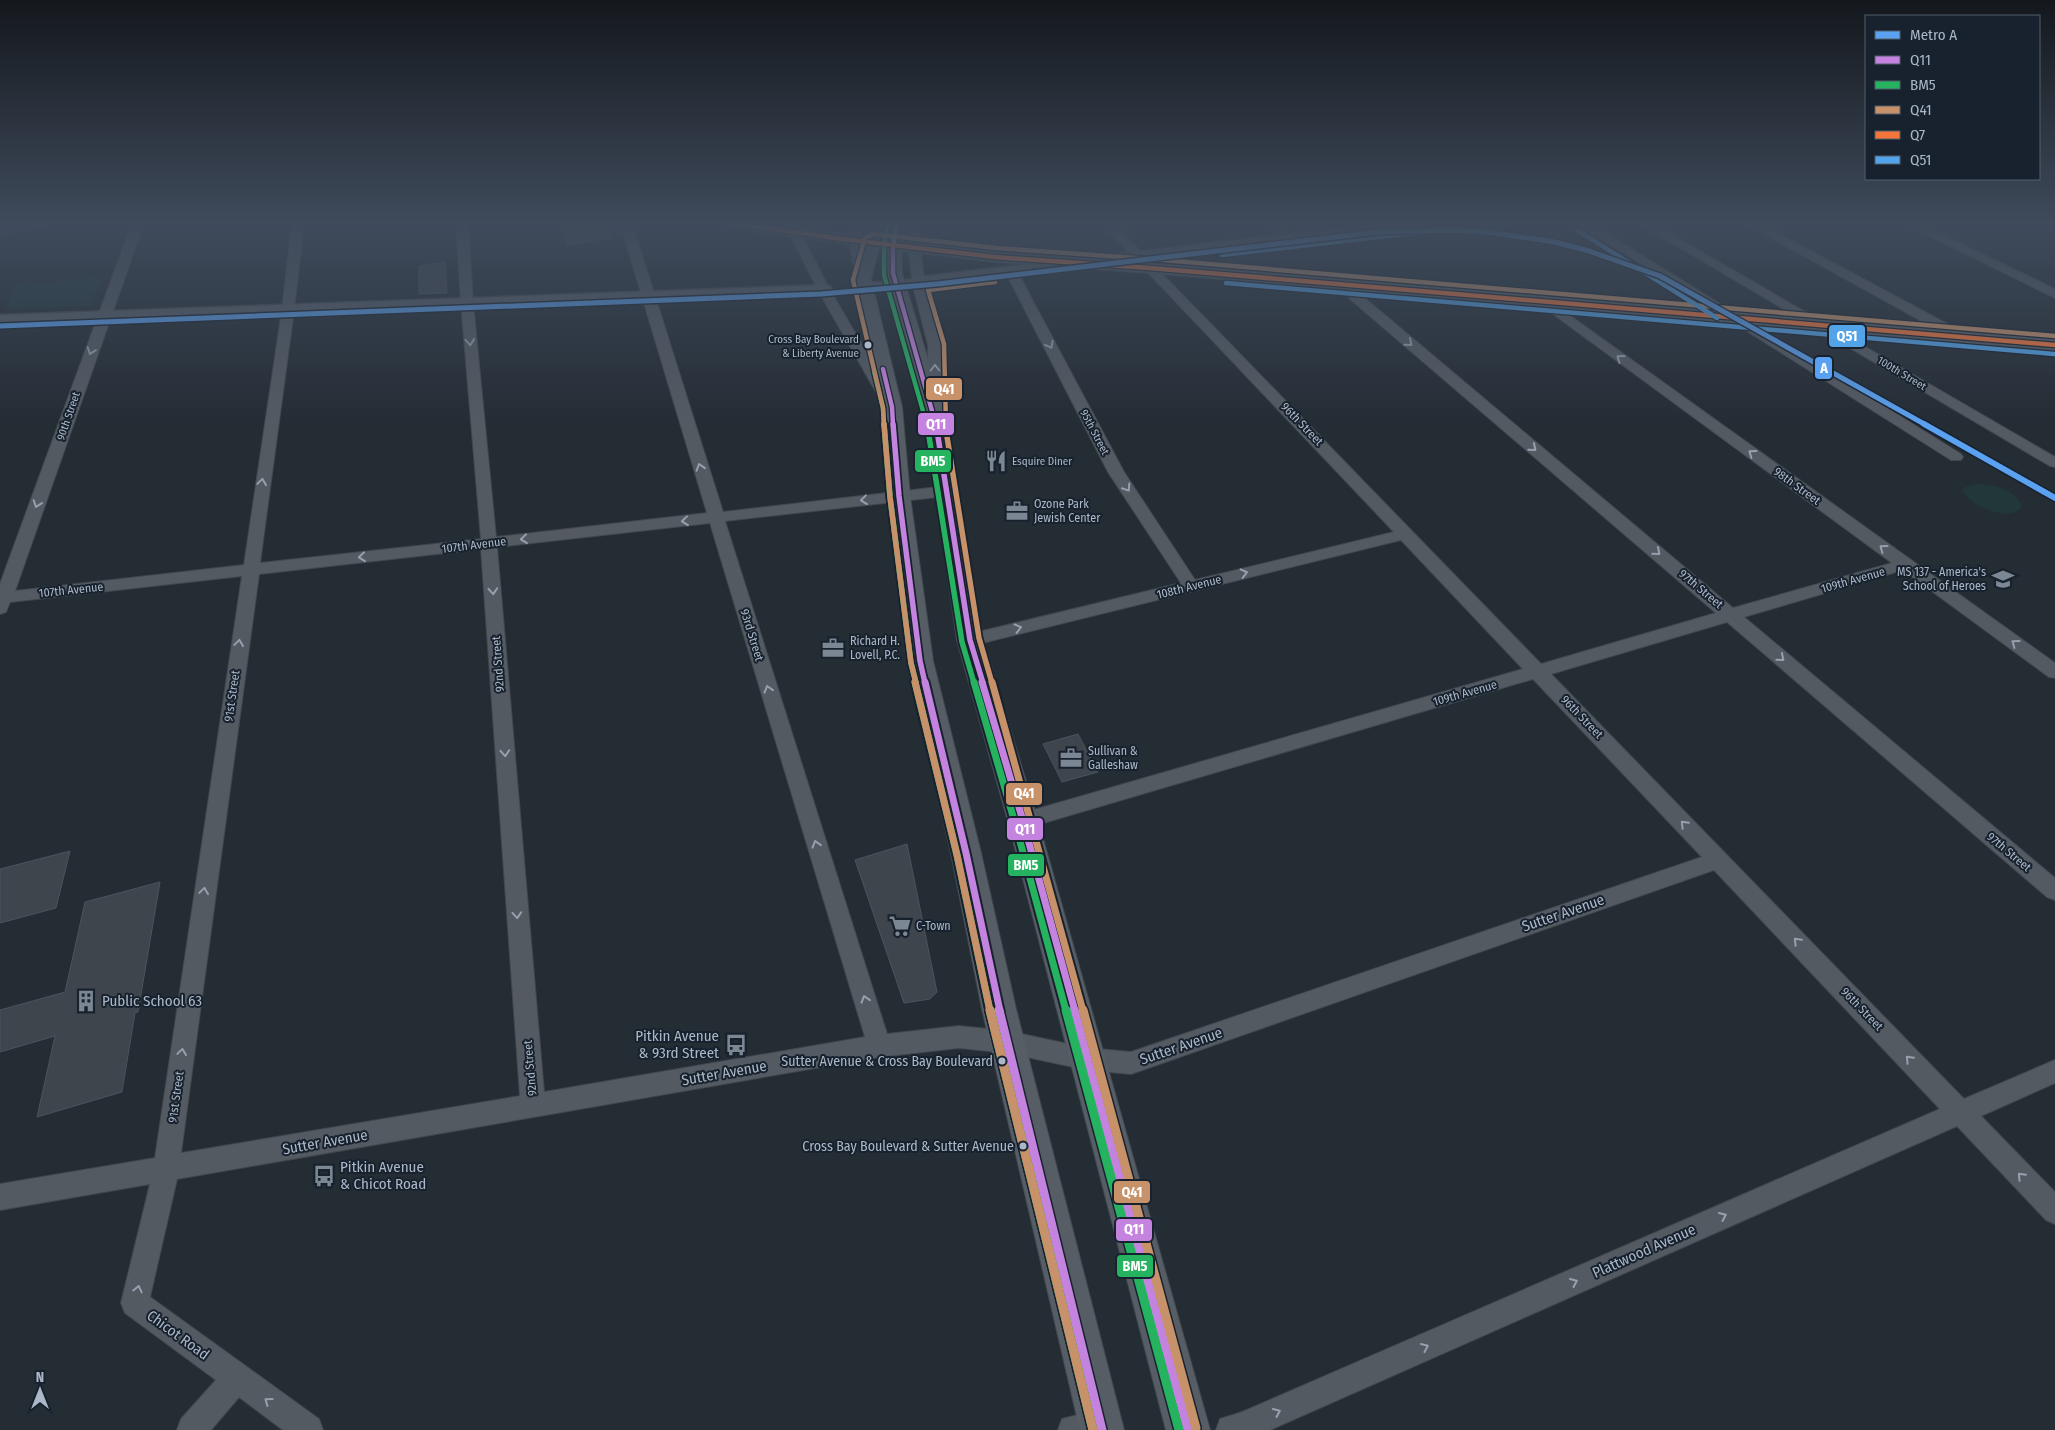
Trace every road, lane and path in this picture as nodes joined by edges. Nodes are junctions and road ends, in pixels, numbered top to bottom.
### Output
1 (113, 290) edge
2 (290, 290) edge
3 (466, 290) edge
4 (646, 290) edge
5 (824, 290) joint
6 (864, 290) edge
7 (897, 290) edge
8 (919, 290) edge
9 (1021, 290) edge
10 (1172, 290) edge
11 (1352, 290) edge
12 (1410, 290) edge
13 (1688, 290) edge
14 (1760, 290) edge
15 (1875, 290) edge
16 (648, 296) junction
17 (1540, 300) junction
18 (467, 303) junction
19 (288, 310) junction
20 (1730, 316) junction
21 (103, 317) junction
22 (0, 320) edge
23 (1820, 324) junction
24 (1961, 336) junction
25 (2055, 345) edge
26 (892, 407) junction
27 (935, 416) junction
28 (1956, 457) dead end
29 (2055, 463) edge
30 (947, 492) junction
31 (899, 496) junction
32 (715, 518) junction
33 (1407, 534) junction
34 (489, 543) junction
35 (1906, 564) junction
36 (249, 570) junction
37 (1191, 586) junction
38 (1, 602) edge
39 (1732, 615) junction
40 (970, 640) junction
41 (1538, 672) junction
42 (2055, 672) edge
43 (1023, 821) junction
44 (1718, 860) junction
45 (2055, 891) edge
46 (1008, 1042) junction
47 (879, 1046) junction
48 (1087, 1059) junction
49 (2055, 1071) edge
50 (533, 1106) junction
51 (1961, 1113) junction
52 (166, 1169) junction
53 (0, 1197) edge
54 (2055, 1212) edge
55 (237, 1378) junction
56 (1092, 1428) edge
57 (192, 1430) edge
58 (308, 1430) edge
59 (1188, 1430) edge
60 (1231, 1430) edge

1 - 21 street, 90th Street
2 - 19 street, 91st Street
3 - 18 street, 92nd Street
4 - 16 street, 93rd Street
5 - 16 street
5 - 26 street
6 - 26 main road
7 - 27 main road
27 -> 8 street
9 -> 37 street, 95th Street
10 - 33 street, 96th Street
11 -> 39 street, 97th Street
12 - 17 main road
13 - 20 street
14 - 23 street, 100th Street
15 - 24 street
16 - 18 street
32 -> 16 street, 93rd Street
17 - 20 main road
35 -> 17 street, 98th Street
18 - 19 street
18 -> 34 street, 92nd Street
19 - 21 street
36 -> 19 street, 91st Street
20 - 23 main road
20 - 28 street
21 - 22 street
21 -> 38 street, 90th Street
23 - 24 main road
23 - 29 street, 100th Street
24 - 25 main road
26 - 31 main road
27 - 30 main road
30 - 31 street, 107th Avenue
30 - 40 main road
31 -> 32 street, 107th Avenue
31 - 46 main road
32 -> 34 street, 107th Avenue
47 -> 32 street, 93rd Street
37 -> 33 street, 108th Avenue
33 - 41 street, 96th Street
34 -> 36 street, 107th Avenue
34 -> 50 street, 92nd Street
35 - 39 street, 109th Avenue
42 -> 35 street, 98th Street
36 - 38 street, 107th Avenue
52 -> 36 street, 91st Street
40 -> 37 street, 108th Avenue
39 - 41 street, 109th Avenue
39 -> 45 street, 97th Street
40 - 43 main road
41 - 43 street, 109th Avenue
44 -> 41 street, 96th Street
43 - 48 main road
44 - 48 street, Sutter Avenue
51 -> 44 street, 96th Street
46 - 47 street, Sutter Avenue
46 - 48 street, Sutter Avenue
46 - 56 main road
47 - 50 street, Sutter Avenue
48 - 59 main road
49 - 51 street, Plattwood Avenue
50 - 52 street, Sutter Avenue
54 -> 51 street, 96th Street
60 -> 51 street, Plattwood Avenue
52 - 53 street, Sutter Avenue
55 -> 52 street, Chicot Road
55 - 57 street
58 -> 55 street, Chicot Road

